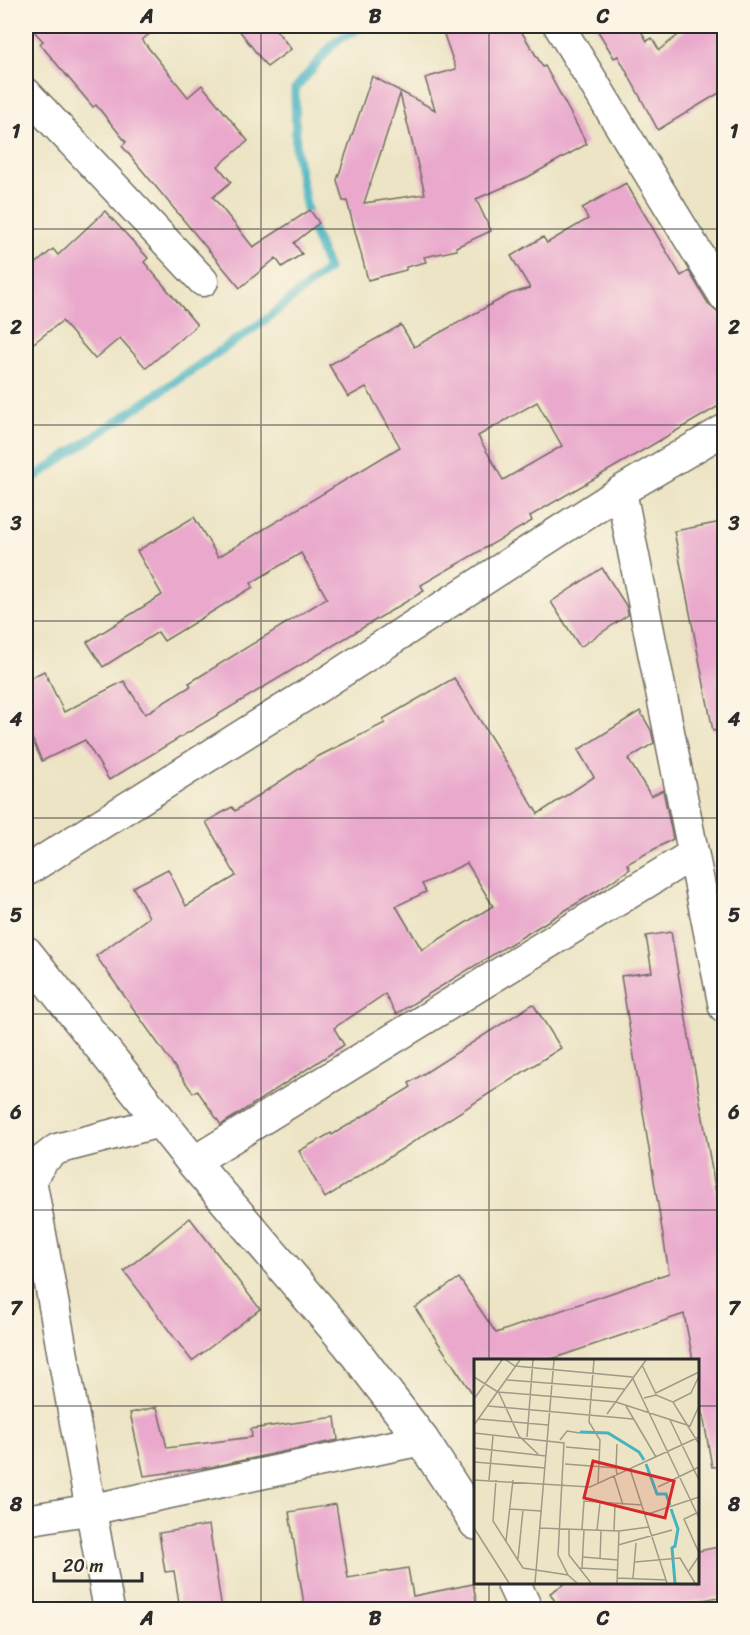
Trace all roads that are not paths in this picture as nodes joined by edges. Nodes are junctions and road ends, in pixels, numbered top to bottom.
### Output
1 (559, 26) edge
2 (26, 93) edge
3 (203, 281) dead end
4 (724, 296) edge
5 (724, 430) edge
6 (621, 491) junction
7 (693, 854) junction
8 (26, 871) edge
9 (26, 953) edge
10 (724, 1007) edge
11 (160, 1122) junction
12 (193, 1162) junction
13 (28, 1179) edge
14 (422, 1440) junction
15 (93, 1509) junction
16 (26, 1520) edge
17 (474, 1520) edge
18 (514, 1584) edge
19 (109, 1610) edge
20 (526, 1610) edge

1 - 4 street
2 - 3 street
5 - 6 street
6 - 7 street
6 - 8 street
7 - 10 street
7 - 12 street
9 - 11 street
11 - 12 street
11 - 13 street
12 - 14 street
13 - 15 street
14 - 15 street
14 - 17 street
15 - 16 street
15 - 19 street
18 - 20 street

